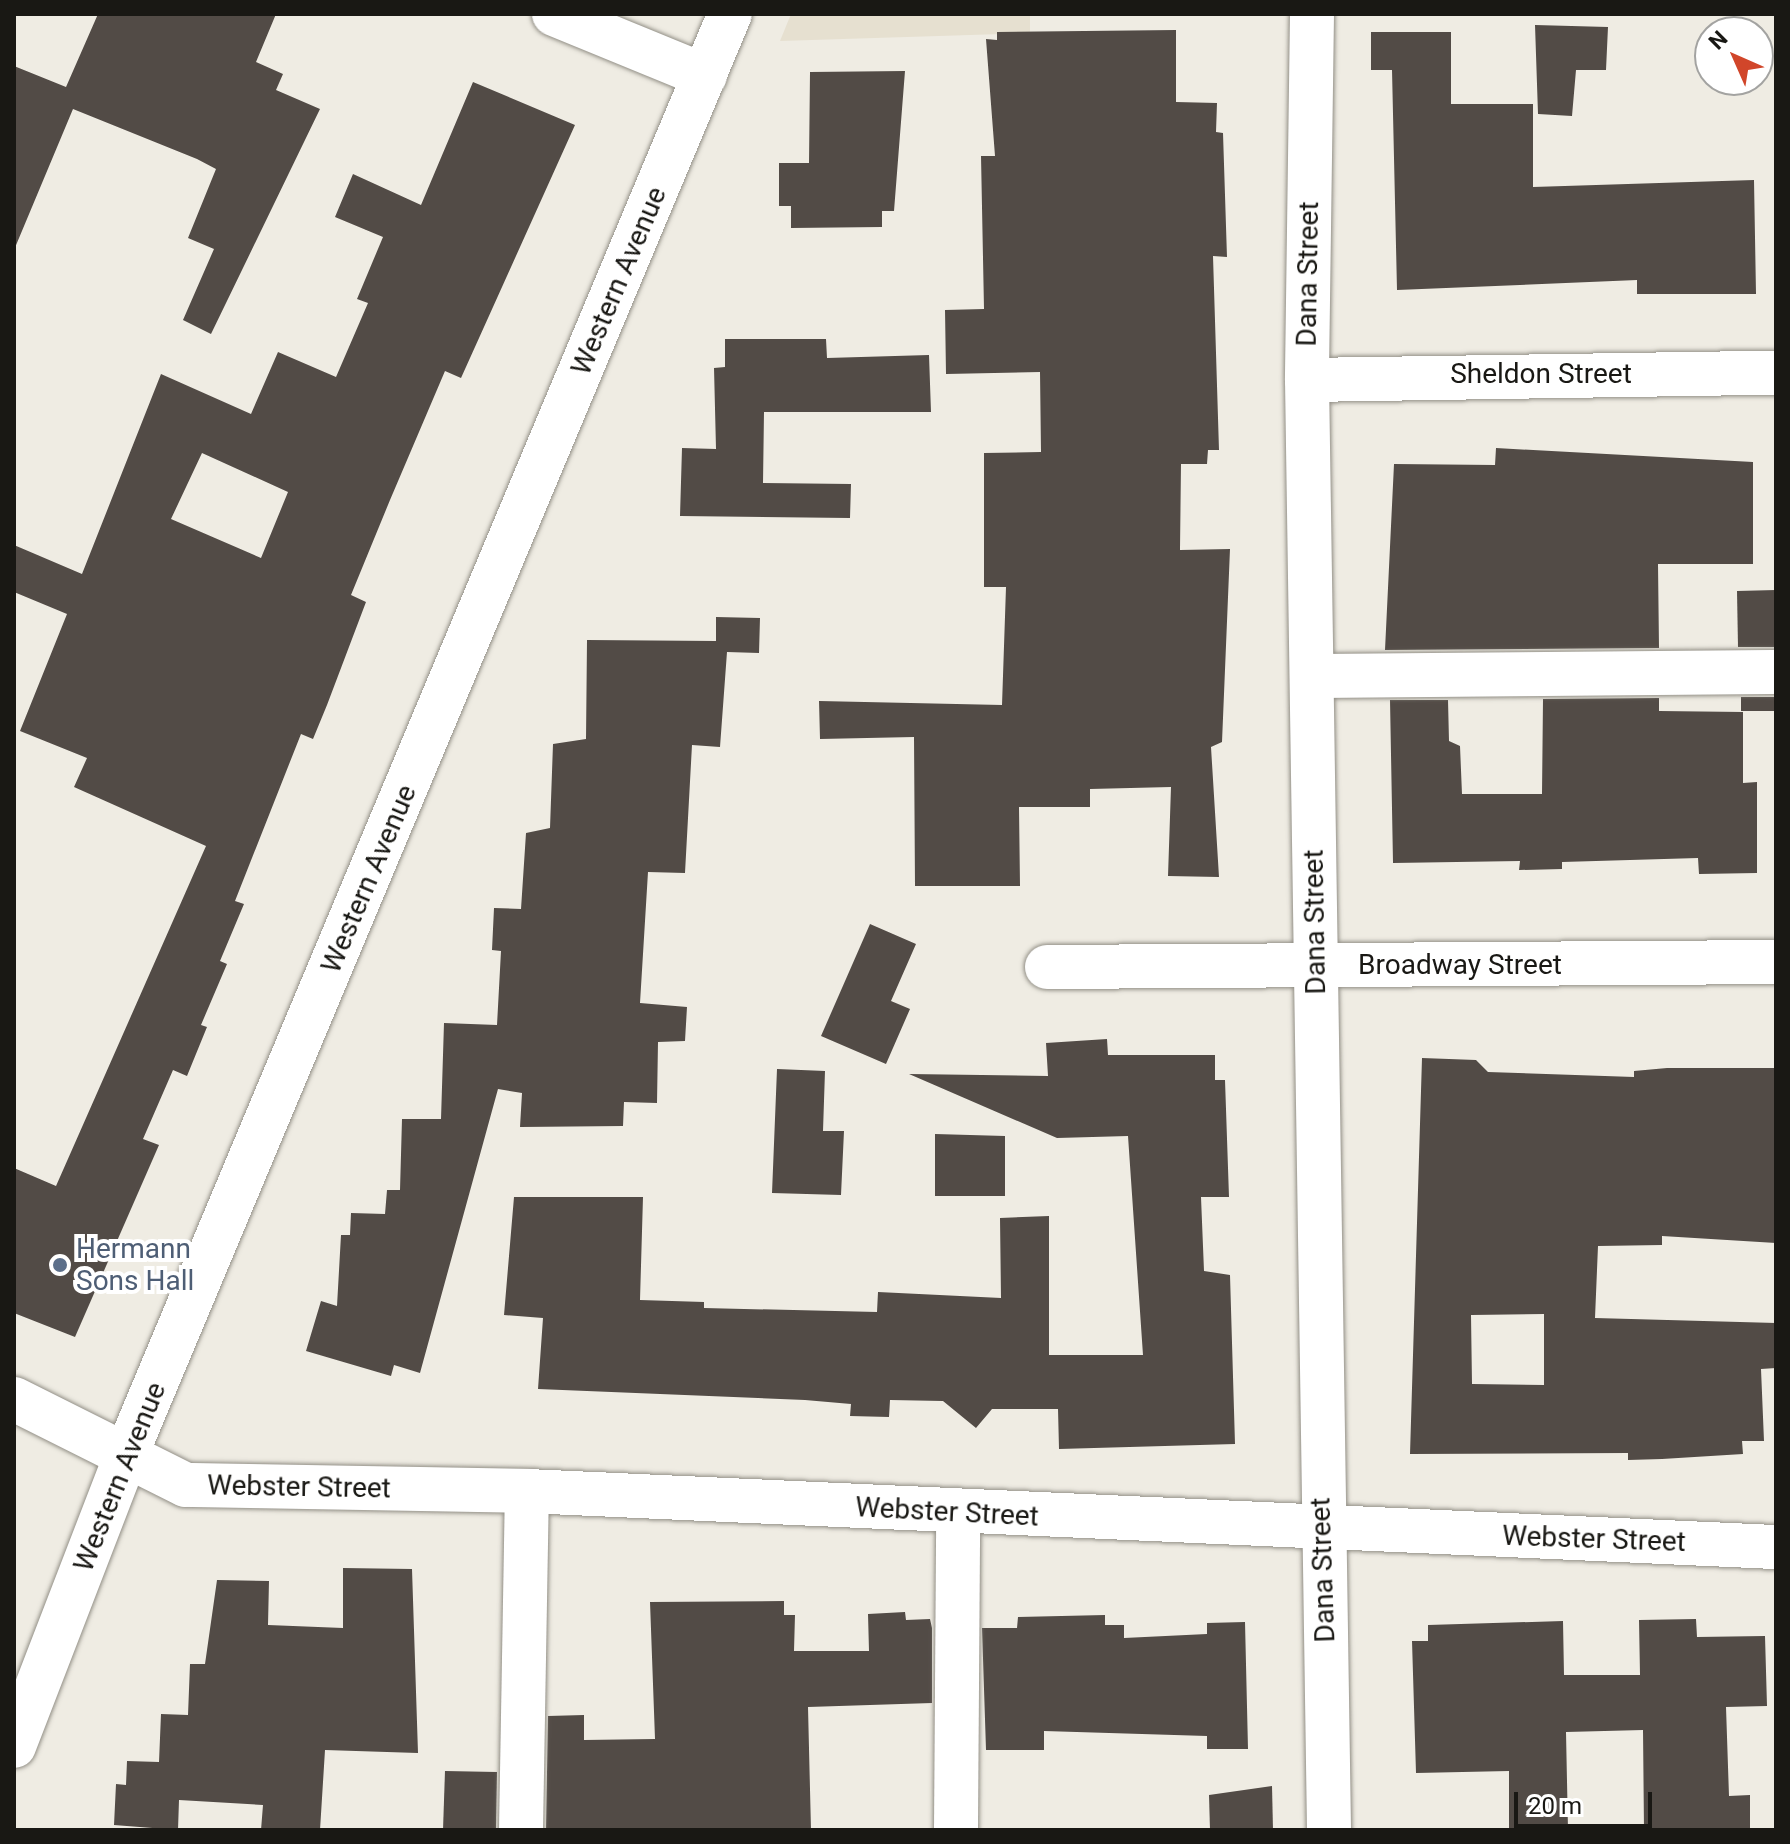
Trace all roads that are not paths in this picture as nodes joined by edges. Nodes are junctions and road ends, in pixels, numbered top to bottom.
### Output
1 (554, 14) edge
2 (730, 14) edge
3 (1312, 14) edge
4 (705, 76) junction
5 (1776, 373) edge
6 (1307, 380) junction
7 (1776, 672) edge
8 (1312, 676) junction
9 (1776, 962) edge
10 (1315, 966) junction
11 (1047, 967) dead end
12 (14, 1399) edge
13 (128, 1450) junction
14 (527, 1491) junction
15 (958, 1513) junction
16 (1324, 1527) junction
17 (1776, 1547) edge
18 (14, 1746) edge
19 (521, 1830) edge
20 (956, 1830) edge
21 (1329, 1830) edge

1 - 4 street
2 - 4 street, Western Avenue
3 - 6 street, Dana Street
4 - 13 street, Western Avenue
5 - 6 street, Sheldon Street
6 - 8 street, Dana Street
7 - 8 street
8 - 10 street, Dana Street
9 - 10 street, Broadway Street
10 - 11 street, Broadway Street
10 - 16 street, Dana Street
12 - 13 street, Webster Street
13 - 14 street, Webster Street
13 - 18 street, Western Avenue
14 - 15 street, Webster Street
14 - 19 street
15 - 16 street, Webster Street
15 - 20 street
16 - 17 street, Webster Street
16 - 21 street, Dana Street

